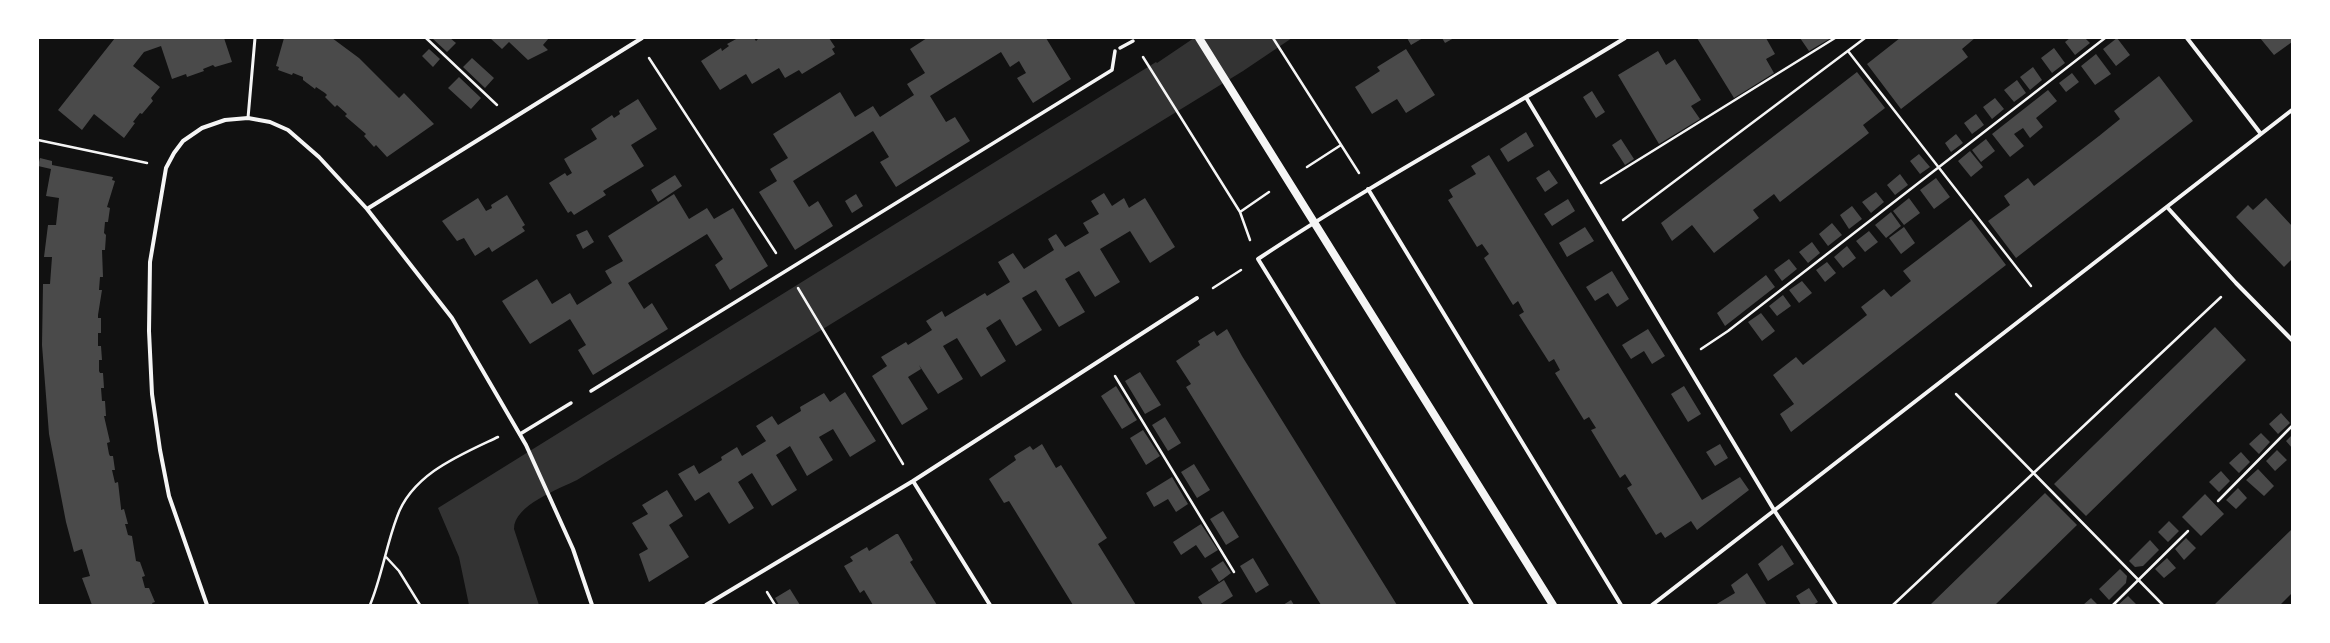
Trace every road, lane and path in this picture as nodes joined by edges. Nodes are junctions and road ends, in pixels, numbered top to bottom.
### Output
1 (255, 38) edge
2 (426, 38) edge
3 (1200, 38) edge
4 (1273, 38) edge
5 (1625, 38) edge
6 (1835, 38) edge
7 (1865, 38) edge
8 (2105, 38) edge
9 (2187, 38) edge
10 (639, 39) edge
11 (1133, 41) dead end
12 (1120, 48) dead end
13 (1115, 51) dead end
14 (1848, 51) junction
15 (1146, 61) dead end
16 (1527, 99) junction
17 (2292, 110) edge
18 (248, 118) junction
19 (513, 119) junction
20 (2261, 134) junction
21 (38, 140) edge
22 (166, 168) junction
23 (1939, 168) junction
24 (1368, 189) junction
25 (1584, 194) junction
26 (2167, 207) junction
27 (367, 209) junction
28 (1315, 222) junction
29 (1607, 233) junction
30 (1258, 260) junction
31 (786, 270) junction
32 (2236, 283) junction
33 (1197, 298) joint
34 (2044, 302) junction
35 (2292, 340) edge
36 (1104, 358) junction
37 (1684, 360) junction
38 (1943, 380) junction
39 (591, 391) dead end
40 (571, 403) dead end
41 (2292, 426) edge
42 (520, 434) junction
43 (2034, 473) junction
44 (913, 481) junction
45 (2218, 501) dead end
46 (1774, 510) junction
47 (2188, 531) dead end
48 (386, 557) junction
49 (1234, 572) dead end
50 (2138, 580) junction
51 (206, 605) edge
52 (370, 605) edge
53 (420, 605) edge
54 (592, 605) edge
55 (706, 605) edge
56 (990, 605) edge
57 (1472, 605) edge
58 (1553, 605) edge
59 (1621, 605) edge
60 (1652, 605) edge
61 (1836, 605) edge
62 (1893, 605) edge
63 (2113, 605) edge
64 (2163, 605) edge

1 - 18 lane
2 - 19 path
3 - 28 main road
4 - 24 path
5 - 16 street
6 - 25 path
7 - 14 path
8 - 23 path
9 - 20 street
10 - 19 street
10 - 31 path
11 - 12 street
13 - 31 street
14 - 23 path
14 - 29 path
15 - 30 path
16 - 24 street
16 - 25 street
17 - 20 street
18 - 22 street
18 - 27 street
19 - 27 street
20 - 26 street
21 - 22 path
22 - 51 street
23 - 34 path
23 - 37 path
24 - 28 street
24 - 59 street
25 - 29 street
26 - 32 street
26 - 34 street
27 - 42 street
28 - 30 street
28 - 58 main road
29 - 37 street
30 - 33 path
30 - 57 street
31 - 39 street
31 - 44 path
32 - 35 street
32 - 43 path
33 - 36 street
34 - 38 street
36 - 44 street
36 - 49 path
37 - 46 street
38 - 43 path
38 - 46 street
40 - 42 street
41 - 45 path
42 - 48 path
42 - 54 street
43 - 50 path
43 - 62 path
44 - 55 street
44 - 56 street
46 - 60 street
46 - 61 street
47 - 50 path
48 - 52 path
48 - 53 path
50 - 63 path
50 - 64 path

